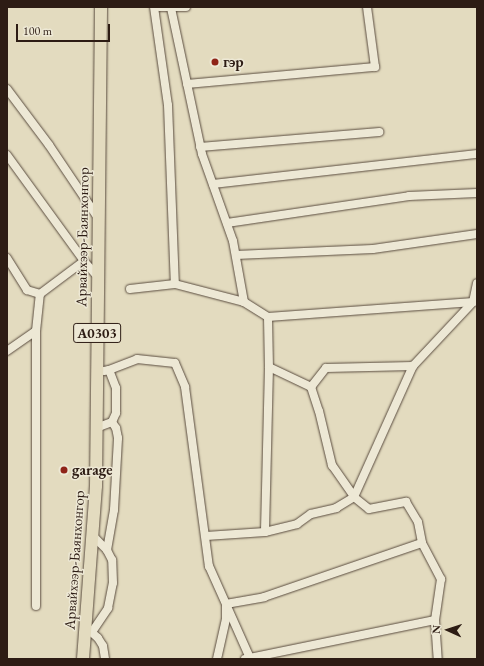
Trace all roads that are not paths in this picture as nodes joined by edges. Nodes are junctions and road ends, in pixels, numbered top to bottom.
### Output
1 (101, 7) edge
2 (154, 7) edge
3 (159, 7) edge
4 (186, 7) edge
5 (367, 7) edge
6 (172, 8) junction
7 (187, 84) junction
8 (7, 89) edge
9 (379, 132) dead end
10 (200, 146) junction
11 (477, 154) edge
12 (7, 156) edge
13 (213, 184) junction
14 (477, 192) edge
15 (98, 218) junction
16 (227, 223) junction
17 (477, 234) edge
18 (236, 255) junction
19 (7, 258) edge
20 (84, 261) junction
21 (98, 277) junction
22 (477, 283) edge
23 (175, 284) junction
24 (130, 289) dead end
25 (40, 294) junction
26 (244, 302) junction
27 (473, 302) junction
28 (268, 317) junction
29 (36, 331) junction
30 (7, 351) edge
31 (413, 366) junction
32 (269, 367) junction
33 (103, 371) junction
34 (311, 387) junction
35 (112, 422) junction
36 (96, 428) junction
37 (354, 497) junction
38 (265, 532) junction
39 (92, 535) junction
40 (206, 536) junction
41 (422, 542) junction
42 (107, 550) junction
43 (226, 604) junction
44 (36, 606) dead end
45 (435, 620) junction
46 (89, 630) junction
47 (247, 658) edge
48 (83, 659) edge
49 (105, 659) edge
50 (217, 659) edge
51 (438, 659) edge

1 - 15 highway, Арвайхээр-Баянхонгор / A0303
2 - 23 street
3 - 6 street
4 - 6 street
5 - 7 street
6 - 7 street
7 - 10 street
8 - 15 street
9 - 10 street
10 - 13 street
11 - 13 street
12 - 20 street
13 - 16 street
14 - 16 street
15 - 21 highway, Арвайхээр-Баянхонгор / A0303
16 - 18 street
17 - 18 street
18 - 26 street
19 - 25 street
20 - 21 street
20 - 25 street
21 - 33 highway, Арвайхээр-Баянхонгор / A0303
22 - 27 street
23 - 24 street
23 - 26 street
25 - 29 street
26 - 28 street
27 - 28 street
27 - 31 street
28 - 32 street
29 - 30 street
29 - 44 street
31 - 34 street
31 - 37 street
32 - 34 street
32 - 38 street
33 - 35 street
33 - 36 highway, Арвайхээр-Баянхонгор / A0303
33 - 40 street
34 - 37 street
35 - 36 street
35 - 42 street
36 - 39 highway, Арвайхээр-Баянхонгор / A0303
37 - 38 street
37 - 41 street
38 - 40 street
39 - 42 street
39 - 46 highway, Арвайхээр-Баянхонгор / A0303
40 - 43 street
41 - 43 street
41 - 45 street
42 - 46 street
43 - 47 street
43 - 50 street
45 - 47 street
45 - 51 street
46 - 48 highway, Арвайхээр-Баянхонгор / A0303
46 - 49 street

